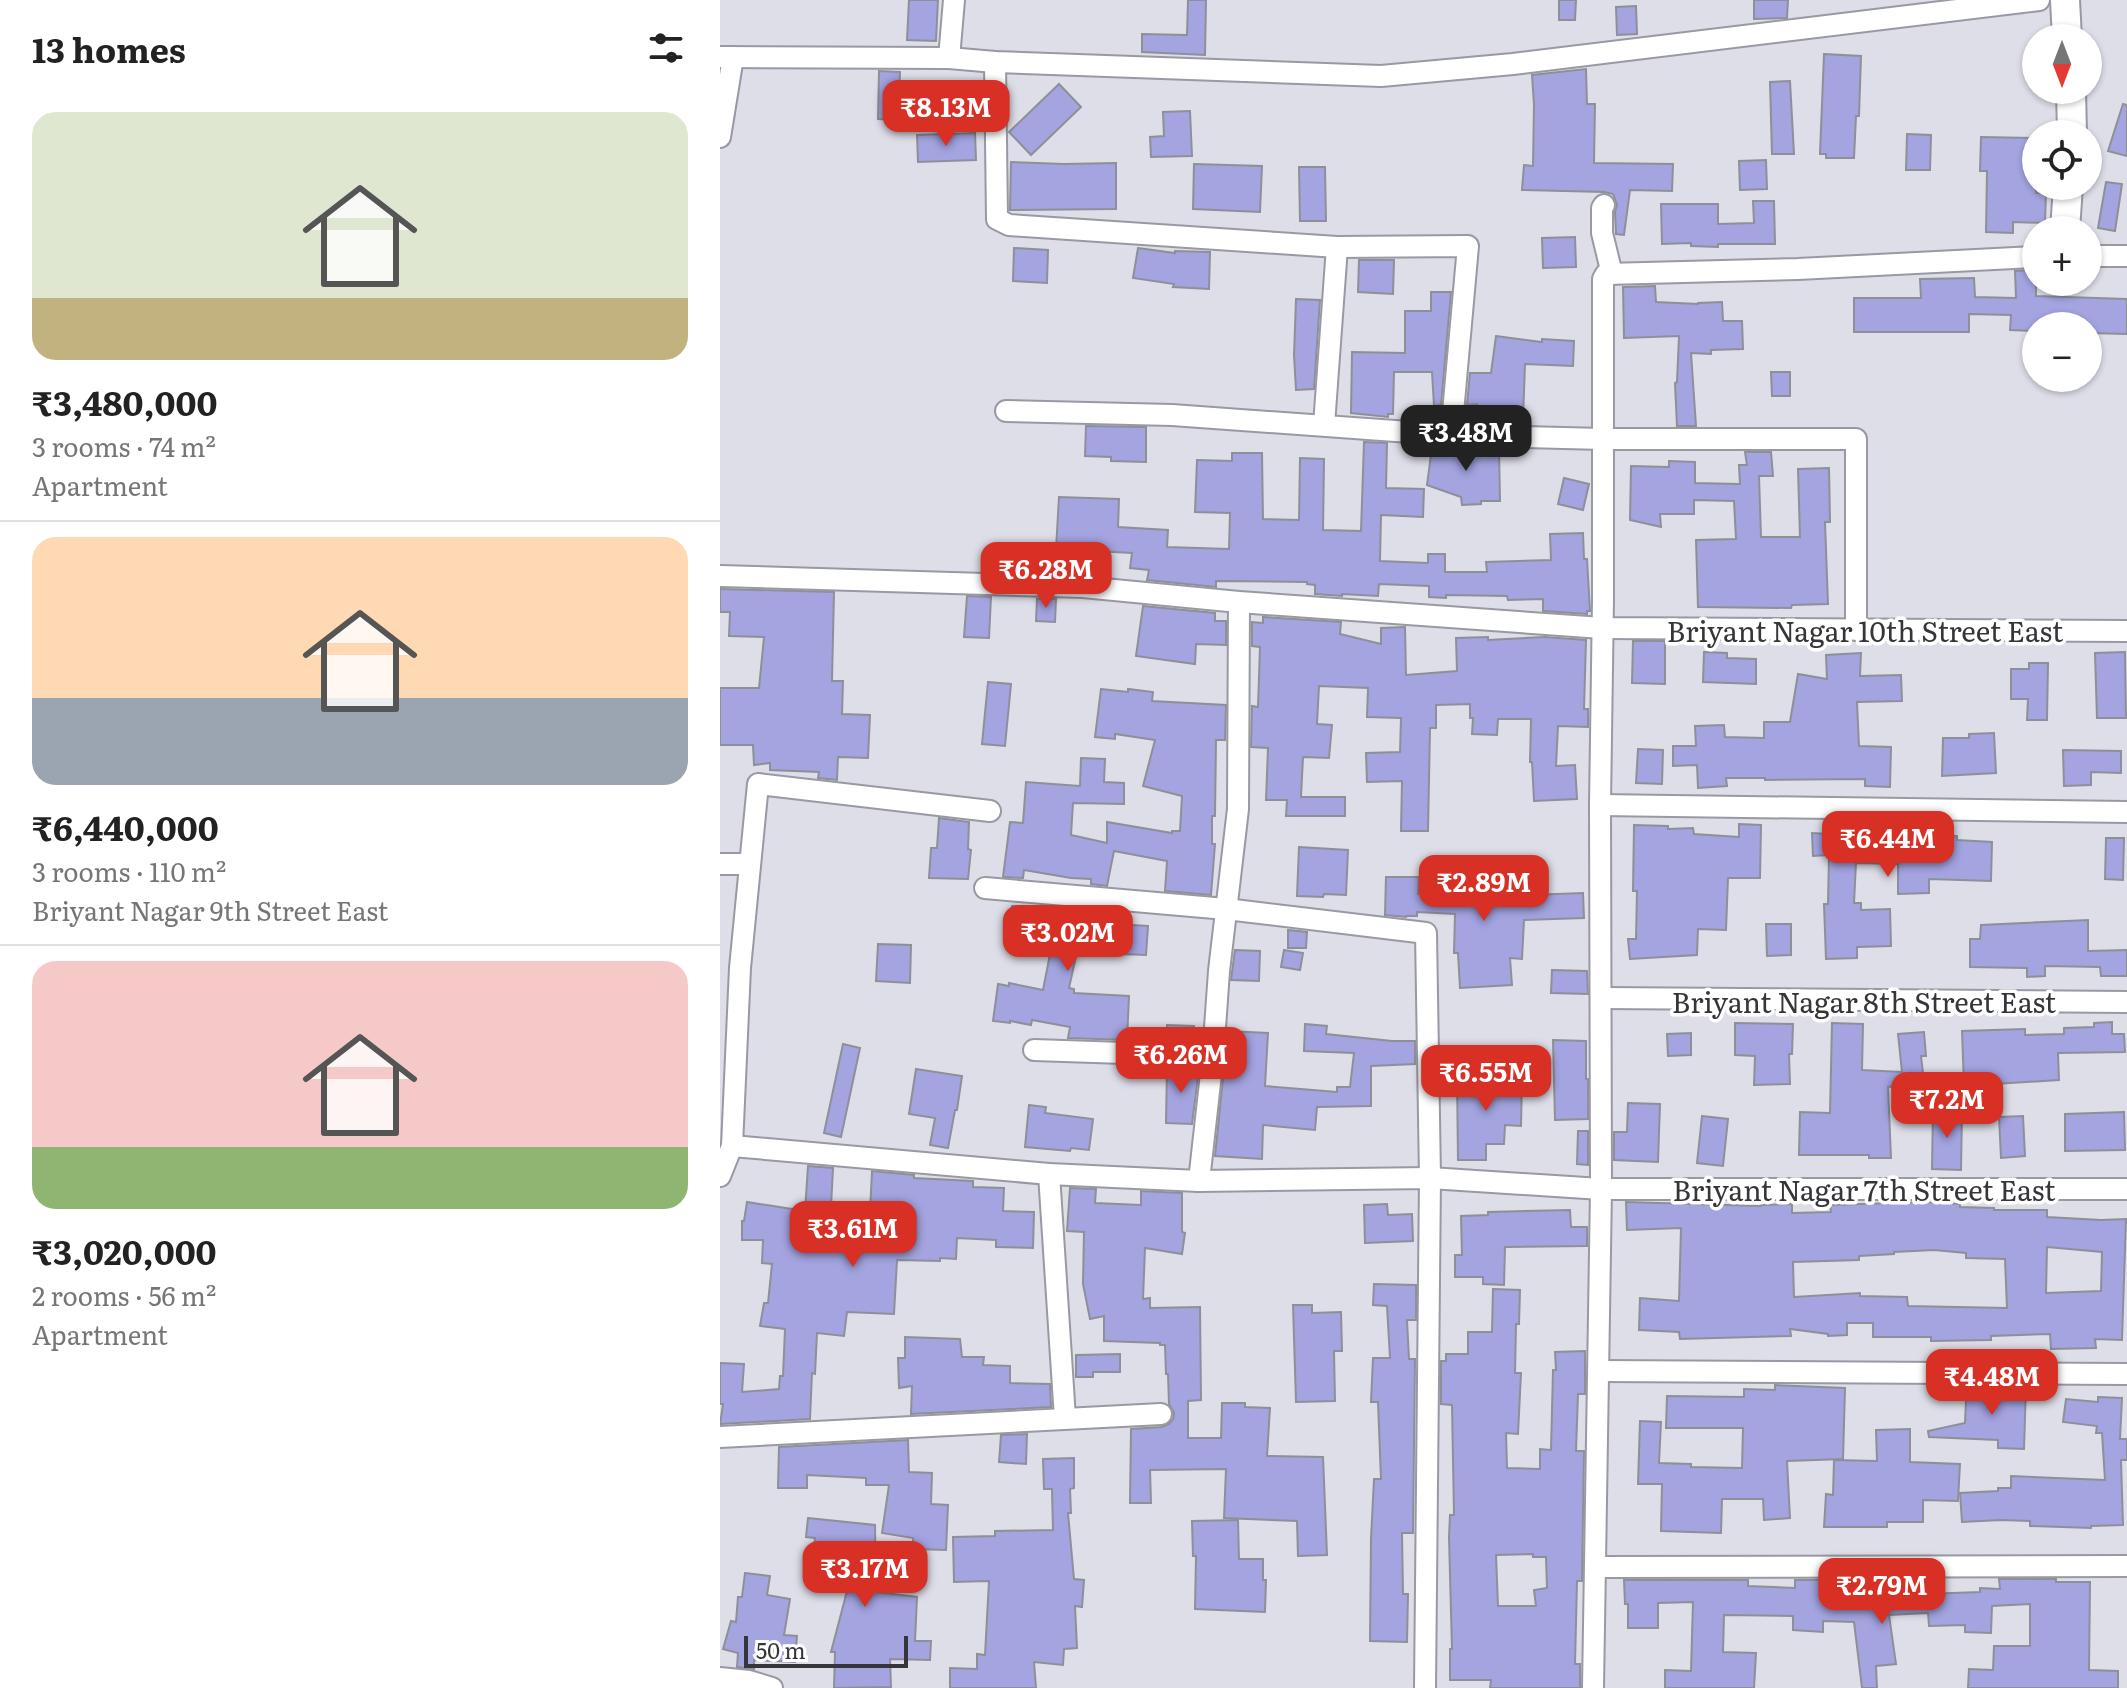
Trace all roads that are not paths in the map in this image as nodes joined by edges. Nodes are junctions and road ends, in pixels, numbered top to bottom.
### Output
1 (954, 0) edge
2 (2039, 0) edge
3 (2065, 0) edge
4 (2066, 24) edge
5 (726, 57) edge
6 (949, 58) junction
7 (995, 62) junction
8 (720, 137) edge
9 (1604, 205) dead end
10 (1337, 247) junction
11 (2102, 256) edge
12 (2127, 256) edge
13 (2022, 258) edge
14 (1612, 274) junction
15 (1006, 411) dead end
16 (1324, 425) junction
17 (1451, 435) junction
18 (1603, 439) junction
19 (720, 576) edge
20 (1239, 602) junction
21 (1602, 628) junction
22 (1856, 630) junction
23 (2127, 631) edge
24 (1600, 805) junction
25 (990, 811) dead end
26 (2127, 812) edge
27 (720, 864) edge
28 (750, 864) junction
29 (985, 888) dead end
30 (1226, 909) junction
31 (1601, 998) junction
32 (2127, 1002) edge
33 (1034, 1050) dead end
34 (1213, 1056) junction
35 (732, 1146) junction
36 (1049, 1174) junction
37 (720, 1176) edge
38 (1430, 1178) junction
39 (1199, 1181) junction
40 (1601, 1189) junction
41 (2127, 1189) edge
42 (1600, 1371) junction
43 (2127, 1374) edge
44 (1161, 1414) dead end
45 (1065, 1418) junction
46 (720, 1437) edge
47 (2127, 1566) edge
48 (1596, 1567) junction
49 (720, 1678) edge
50 (749, 1684) edge
51 (772, 1688) edge
52 (1425, 1688) edge
53 (1593, 1688) edge

1 - 6 street
2 - 7 street
3 - 4 street
5 - 6 street
5 - 8 street
6 - 7 street
7 - 10 street
9 - 14 street
10 - 16 street
10 - 17 street
11 - 12 street
13 - 14 street
14 - 18 street
15 - 16 street
16 - 17 street
17 - 18 street
18 - 21 street
18 - 22 street
19 - 20 street, Briyant Nagar 10th Street East
20 - 21 street, Briyant Nagar 10th Street East
20 - 30 street
21 - 22 street, Briyant Nagar 10th Street East
21 - 24 street
22 - 23 street, Briyant Nagar 10th Street East
24 - 26 street
24 - 31 street
25 - 28 street
27 - 28 street
28 - 35 street
29 - 30 street
30 - 34 street
30 - 38 street
31 - 32 street, Briyant Nagar 8th Street East
31 - 40 street
33 - 34 street
34 - 39 street
35 - 36 street, Briyant Nagar 7th Street East
35 - 37 street
36 - 39 street, Briyant Nagar 7th Street East
36 - 45 street
38 - 39 street, Briyant Nagar 7th Street East
38 - 40 street, Briyant Nagar 7th Street East
38 - 52 street
40 - 41 street, Briyant Nagar 7th Street East
40 - 42 street
42 - 43 street
42 - 48 street
44 - 45 street
45 - 46 street
47 - 48 street
48 - 53 street
49 - 50 street
50 - 51 street

